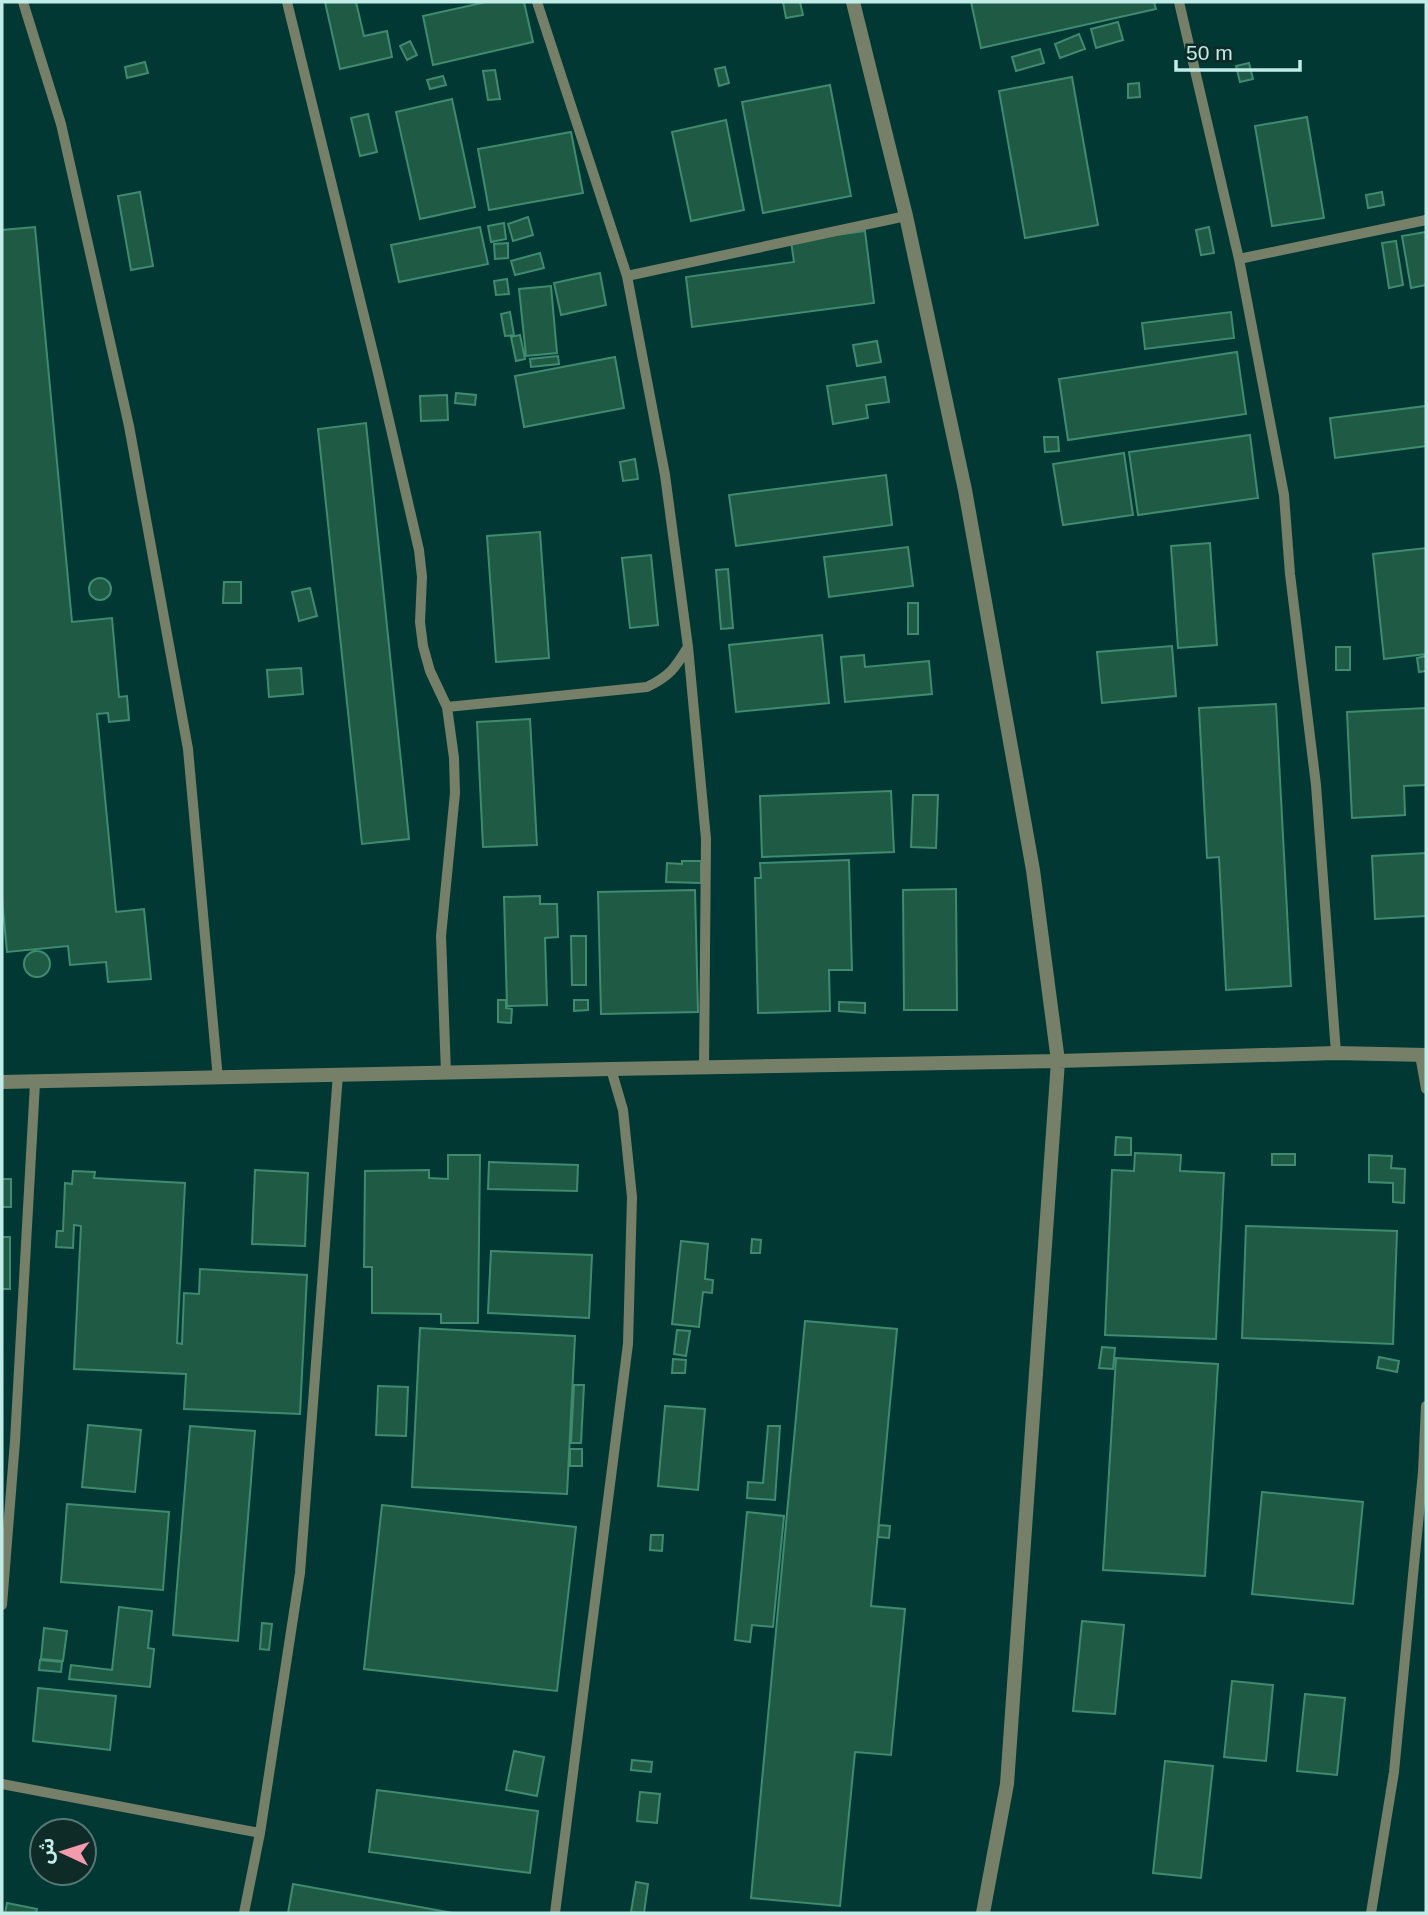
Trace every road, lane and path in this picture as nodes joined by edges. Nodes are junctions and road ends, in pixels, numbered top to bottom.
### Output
1 (23, 2) edge
2 (287, 2) edge
3 (537, 2) edge
4 (853, 2) edge
5 (1179, 2) edge
6 (906, 216) junction
7 (1426, 220) edge
8 (1239, 259) junction
9 (627, 276) junction
10 (688, 648) junction
11 (447, 707) junction
12 (1336, 1053) junction
13 (1423, 1055) edge
14 (1058, 1061) junction
15 (704, 1067) junction
16 (611, 1069) junction
17 (446, 1073) junction
18 (338, 1074) junction
19 (218, 1079) junction
20 (2, 1082) edge
21 (35, 1083) junction
22 (1426, 1089) edge
23 (1426, 1406) edge
24 (3, 1587) edge
25 (2, 1605) edge
26 (2, 1784) edge
27 (260, 1833) junction
28 (244, 1913) edge
29 (555, 1913) edge
30 (983, 1913) edge
31 (1371, 1913) edge

1 - 19 lane
2 - 11 lane
3 - 9 lane
4 - 6 street
5 - 8 lane
6 - 9 lane
6 - 14 street
7 - 8 lane
8 - 12 lane
9 - 10 lane
10 - 11 lane
10 - 15 lane
11 - 17 lane
12 - 13 street
12 - 14 street
13 - 22 lane
14 - 15 street
14 - 30 street
15 - 16 street
16 - 17 street
16 - 29 lane
17 - 18 street
18 - 19 street
18 - 27 lane
19 - 21 street
20 - 21 street
21 - 24 lane
23 - 31 lane
24 - 25 lane
26 - 27 lane
27 - 28 lane

